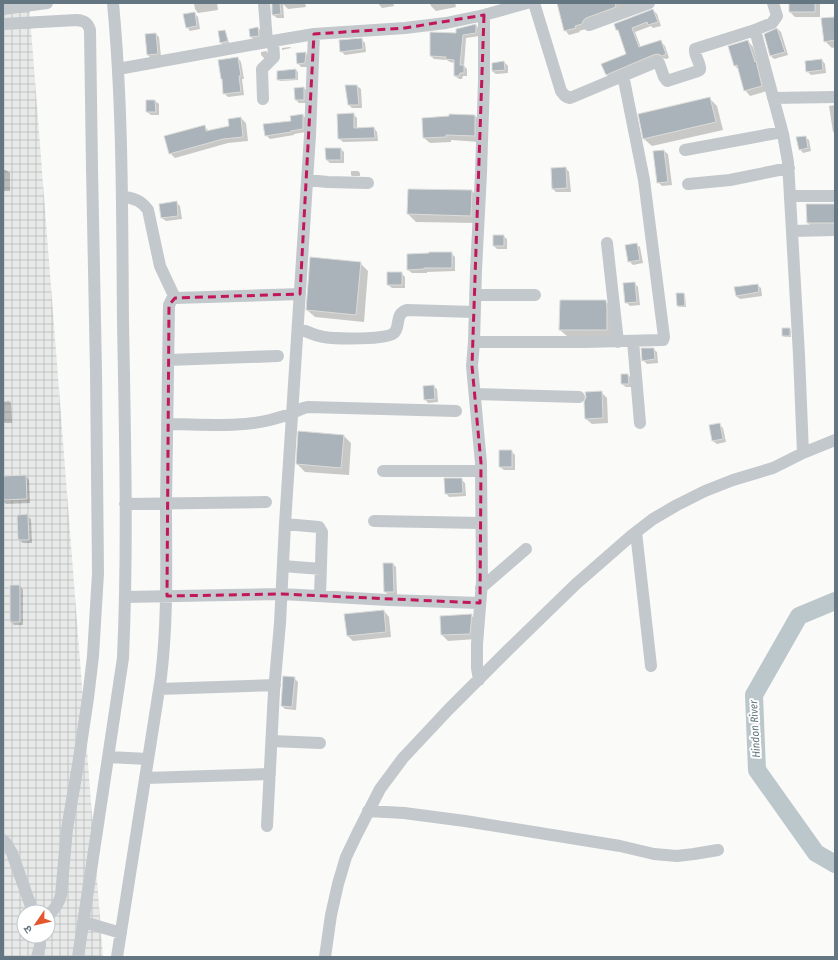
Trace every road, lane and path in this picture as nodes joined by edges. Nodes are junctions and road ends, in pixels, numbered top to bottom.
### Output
1 (47, 3) edge
2 (113, 3) edge
3 (264, 3) edge
4 (527, 3) edge
5 (534, 3) edge
6 (649, 3) edge
7 (772, 3) edge
8 (3, 9) edge
9 (484, 15) junction
10 (3, 24) edge
11 (589, 24) dead end
12 (755, 30) junction
13 (314, 34) junction
14 (270, 41) junction
15 (118, 69) junction
16 (623, 75) junction
17 (835, 97) edge
18 (773, 98) junction
19 (263, 99) dead end
20 (782, 132) junction
21 (685, 150) dead end
22 (789, 168) junction
23 (307, 180) junction
24 (368, 183) dead end
25 (688, 184) dead end
26 (122, 196) junction
27 (791, 196) junction
28 (835, 196) edge
29 (835, 230) edge
30 (792, 231) junction
31 (607, 242) dead end
32 (300, 294) junction
33 (475, 295) junction
34 (535, 295) dead end
35 (175, 298) junction
36 (475, 312) junction
37 (298, 328) junction
38 (633, 341) junction
39 (474, 342) junction
40 (618, 342) junction
41 (278, 356) dead end
42 (168, 360) junction
43 (475, 394) junction
44 (579, 397) dead end
45 (456, 411) dead end
46 (292, 413) junction
47 (640, 423) dead end
48 (167, 424) junction
49 (835, 440) edge
50 (803, 453) junction
51 (383, 471) dead end
52 (481, 471) junction
53 (266, 502) dead end
54 (166, 503) junction
55 (125, 504) junction
56 (374, 522) dead end
57 (481, 523) junction
58 (285, 524) junction
59 (636, 532) junction
60 (526, 549) dead end
61 (283, 566) junction
62 (321, 569) junction
63 (481, 588) junction
64 (282, 594) junction
65 (167, 596) junction
66 (320, 596) junction
67 (124, 597) junction
68 (480, 603) junction
69 (651, 666) dead end
70 (479, 680) junction
71 (275, 685) junction
72 (159, 689) junction
73 (272, 741) junction
74 (320, 742) dead end
75 (108, 757) junction
76 (148, 759) junction
77 (270, 774) junction
78 (145, 778) junction
79 (368, 811) junction
80 (267, 826) dead end
81 (3, 840) edge
82 (718, 850) dead end
83 (30, 904) edge
84 (56, 907) edge
85 (84, 922) junction
86 (121, 932) junction
87 (40, 944) edge
88 (37, 957) edge
89 (78, 957) edge
90 (117, 957) edge
91 (325, 957) edge

1 - 8 street
2 - 15 street
3 - 14 street
4 - 9 street
5 - 16 street
6 - 11 street
7 - 12 street
9 - 13 street
9 - 33 street
10 - 84 street
12 - 16 street
12 - 18 street
13 - 14 street
13 - 23 street
14 - 15 street
14 - 19 street
15 - 26 street
16 - 38 street
17 - 18 street
18 - 20 street
20 - 21 street
20 - 22 street
22 - 25 street
22 - 27 street
23 - 24 street
23 - 32 street
26 - 35 street
26 - 55 street
27 - 28 street
27 - 30 street
29 - 30 street
30 - 50 street
31 - 40 street
32 - 35 street
32 - 37 street
33 - 34 street
33 - 36 street
35 - 42 street
36 - 37 street
36 - 39 street
37 - 46 street
38 - 40 street
38 - 47 street
39 - 40 street
39 - 43 street
41 - 42 street
42 - 48 street
43 - 44 street
43 - 52 street
45 - 46 street
46 - 48 street
46 - 58 street
48 - 54 street
49 - 50 street
50 - 59 street
51 - 52 street
52 - 57 street
53 - 54 street
54 - 55 street
54 - 65 street
55 - 67 street
56 - 57 street
57 - 63 street
58 - 61 street
58 - 62 street
59 - 69 street
59 - 70 street
60 - 63 street
61 - 62 street
61 - 64 street
62 - 66 street
63 - 68 street
64 - 65 street
64 - 66 street
64 - 71 street
65 - 67 street
65 - 72 street
66 - 68 street
67 - 75 street
68 - 70 street
70 - 79 street
71 - 72 street
71 - 73 street
72 - 76 street
73 - 74 street
73 - 77 street
75 - 76 street
75 - 85 street
76 - 78 street
77 - 78 street
77 - 80 street
78 - 86 street
79 - 82 street
79 - 91 street
81 - 83 street
85 - 86 street
85 - 89 street
86 - 90 street
87 - 88 street

